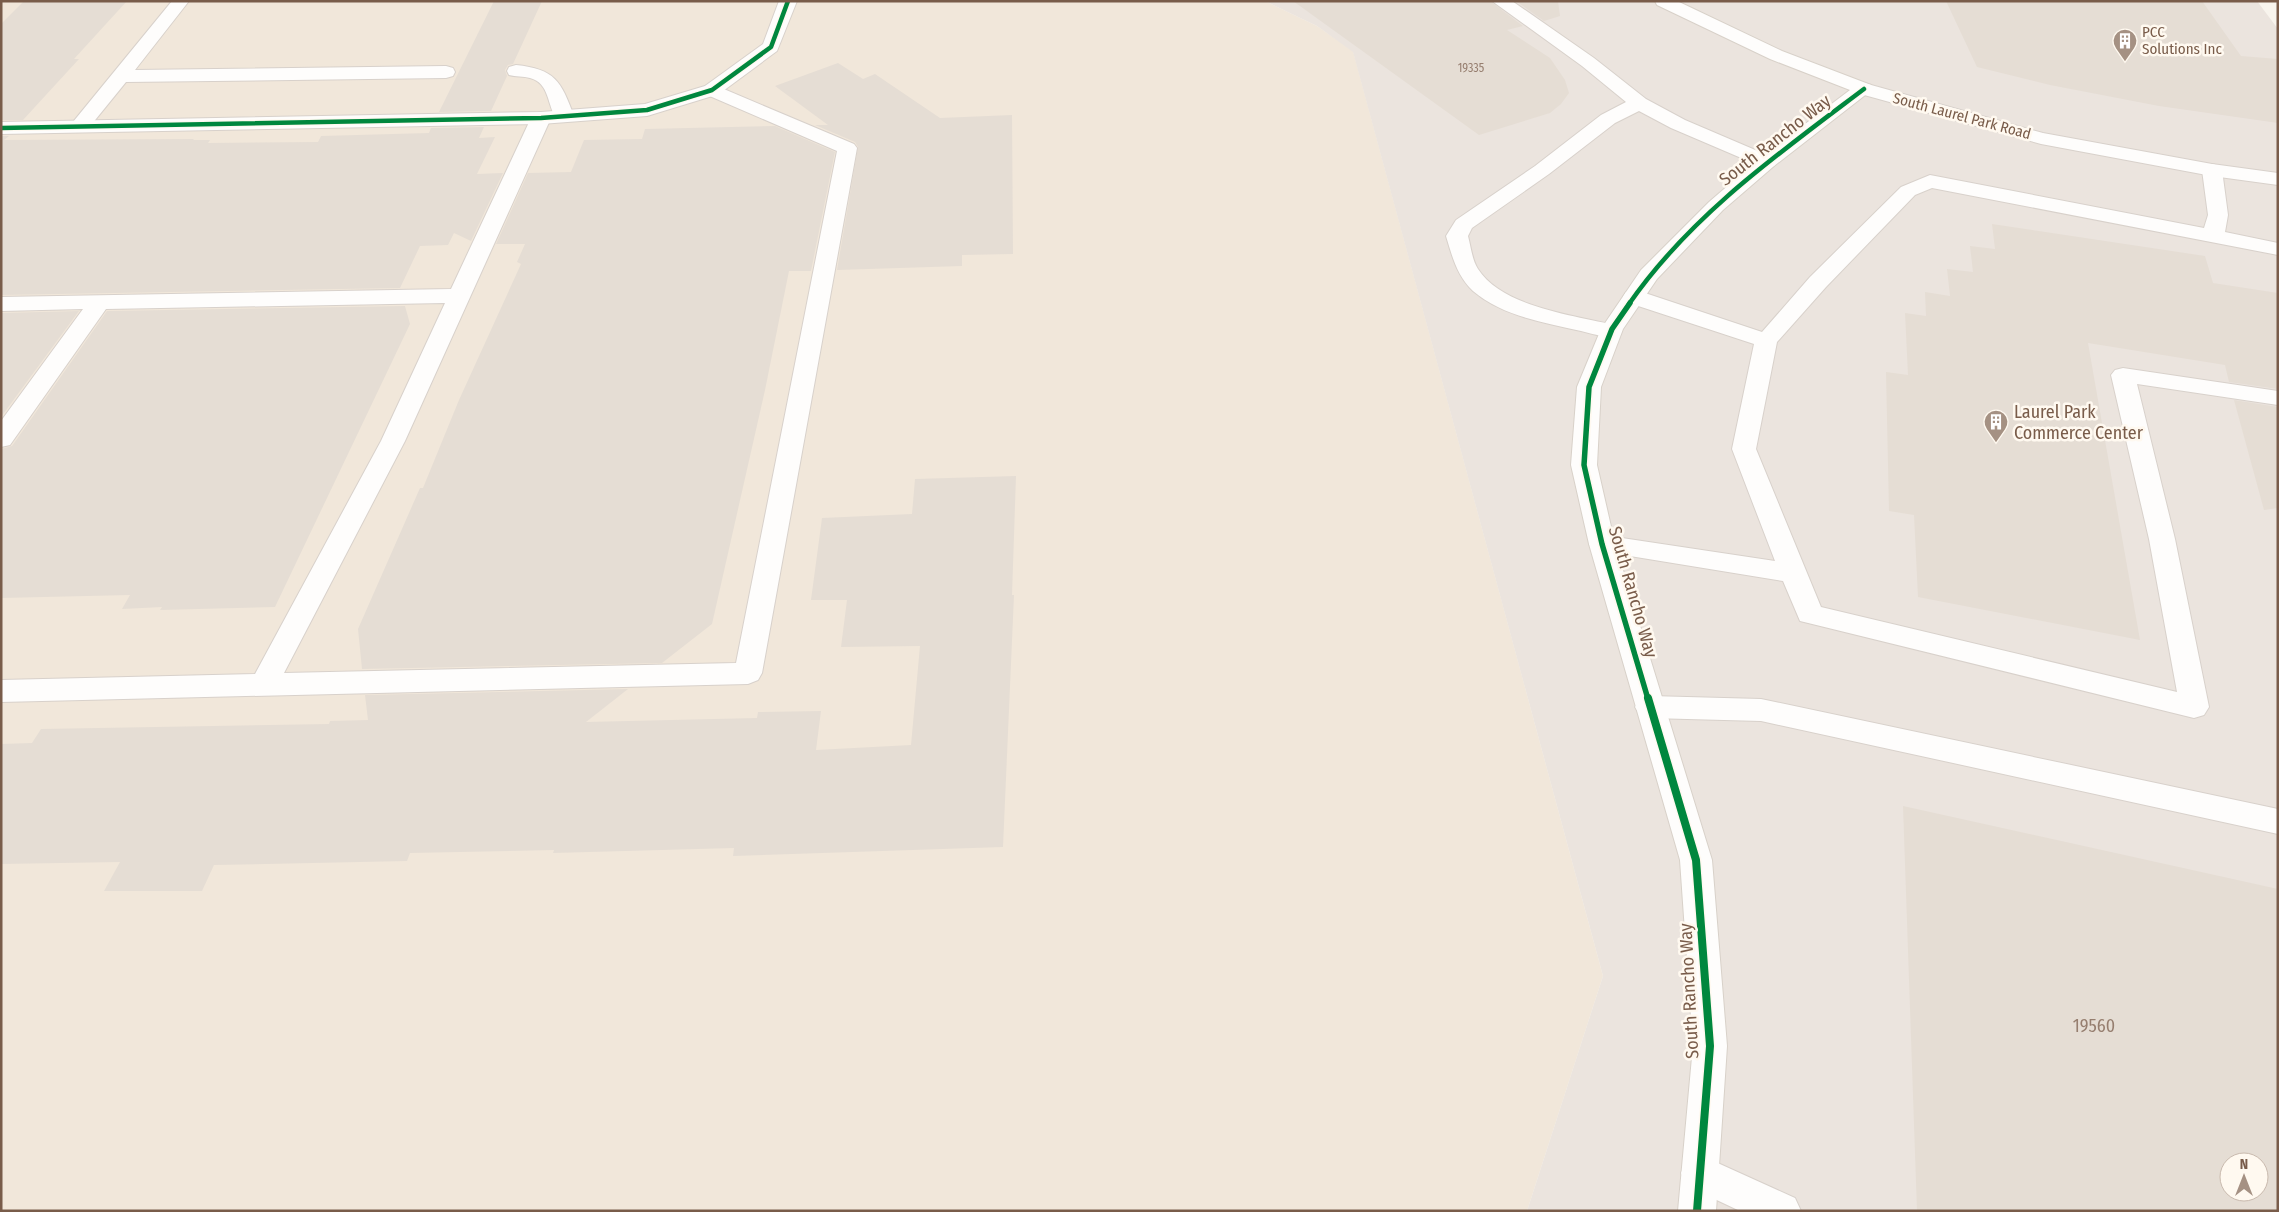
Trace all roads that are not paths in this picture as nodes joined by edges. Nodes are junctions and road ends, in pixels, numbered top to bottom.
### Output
1 (181, 1) edge
2 (788, 1) edge
3 (1500, 1) edge
4 (1663, 1) edge
5 (516, 71) dead end
6 (446, 72) dead end
7 (123, 76) junction
8 (1864, 89) junction
9 (712, 90) junction
10 (1639, 104) junction
11 (553, 117) junction
12 (80, 126) junction
13 (1, 128) edge
14 (1767, 162) junction
15 (2212, 170) junction
16 (2278, 179) edge
17 (2213, 236) junction
18 (2278, 249) edge
19 (458, 296) junction
20 (1634, 297) junction
21 (100, 302) junction
22 (1, 304) edge
23 (1611, 331) junction
24 (1766, 341) junction
25 (2278, 398) edge
26 (1, 438) edge
27 (1602, 544) junction
28 (1793, 573) junction
29 (264, 685) junction
30 (1, 691) edge
31 (1650, 707) junction
32 (2278, 822) edge
33 (1700, 1172) junction
34 (1697, 1211) edge
35 (1782, 1211) edge

1 - 7 street
2 - 9 street
3 - 10 street
4 - 8 street, South Laurel Park Road
5 - 11 street
6 - 7 street
7 - 12 street
8 - 14 street, South Rancho Way
8 - 15 street, South Laurel Park Road
9 - 11 street
9 - 29 street
10 - 14 street
10 - 23 street
11 - 12 street
11 - 19 street
12 - 13 street
14 - 20 street, South Rancho Way
15 - 16 street, South Laurel Park Road
15 - 17 street
17 - 18 street
17 - 24 street
19 - 21 street
19 - 29 street
20 - 23 street, South Rancho Way
20 - 24 street
21 - 22 street
21 - 26 street
23 - 27 street, South Rancho Way
24 - 28 street
25 - 28 street
27 - 28 street
27 - 31 street, South Rancho Way
29 - 30 street
31 - 32 street
31 - 33 street, South Rancho Way
33 - 34 street, South Rancho Way
33 - 35 street

